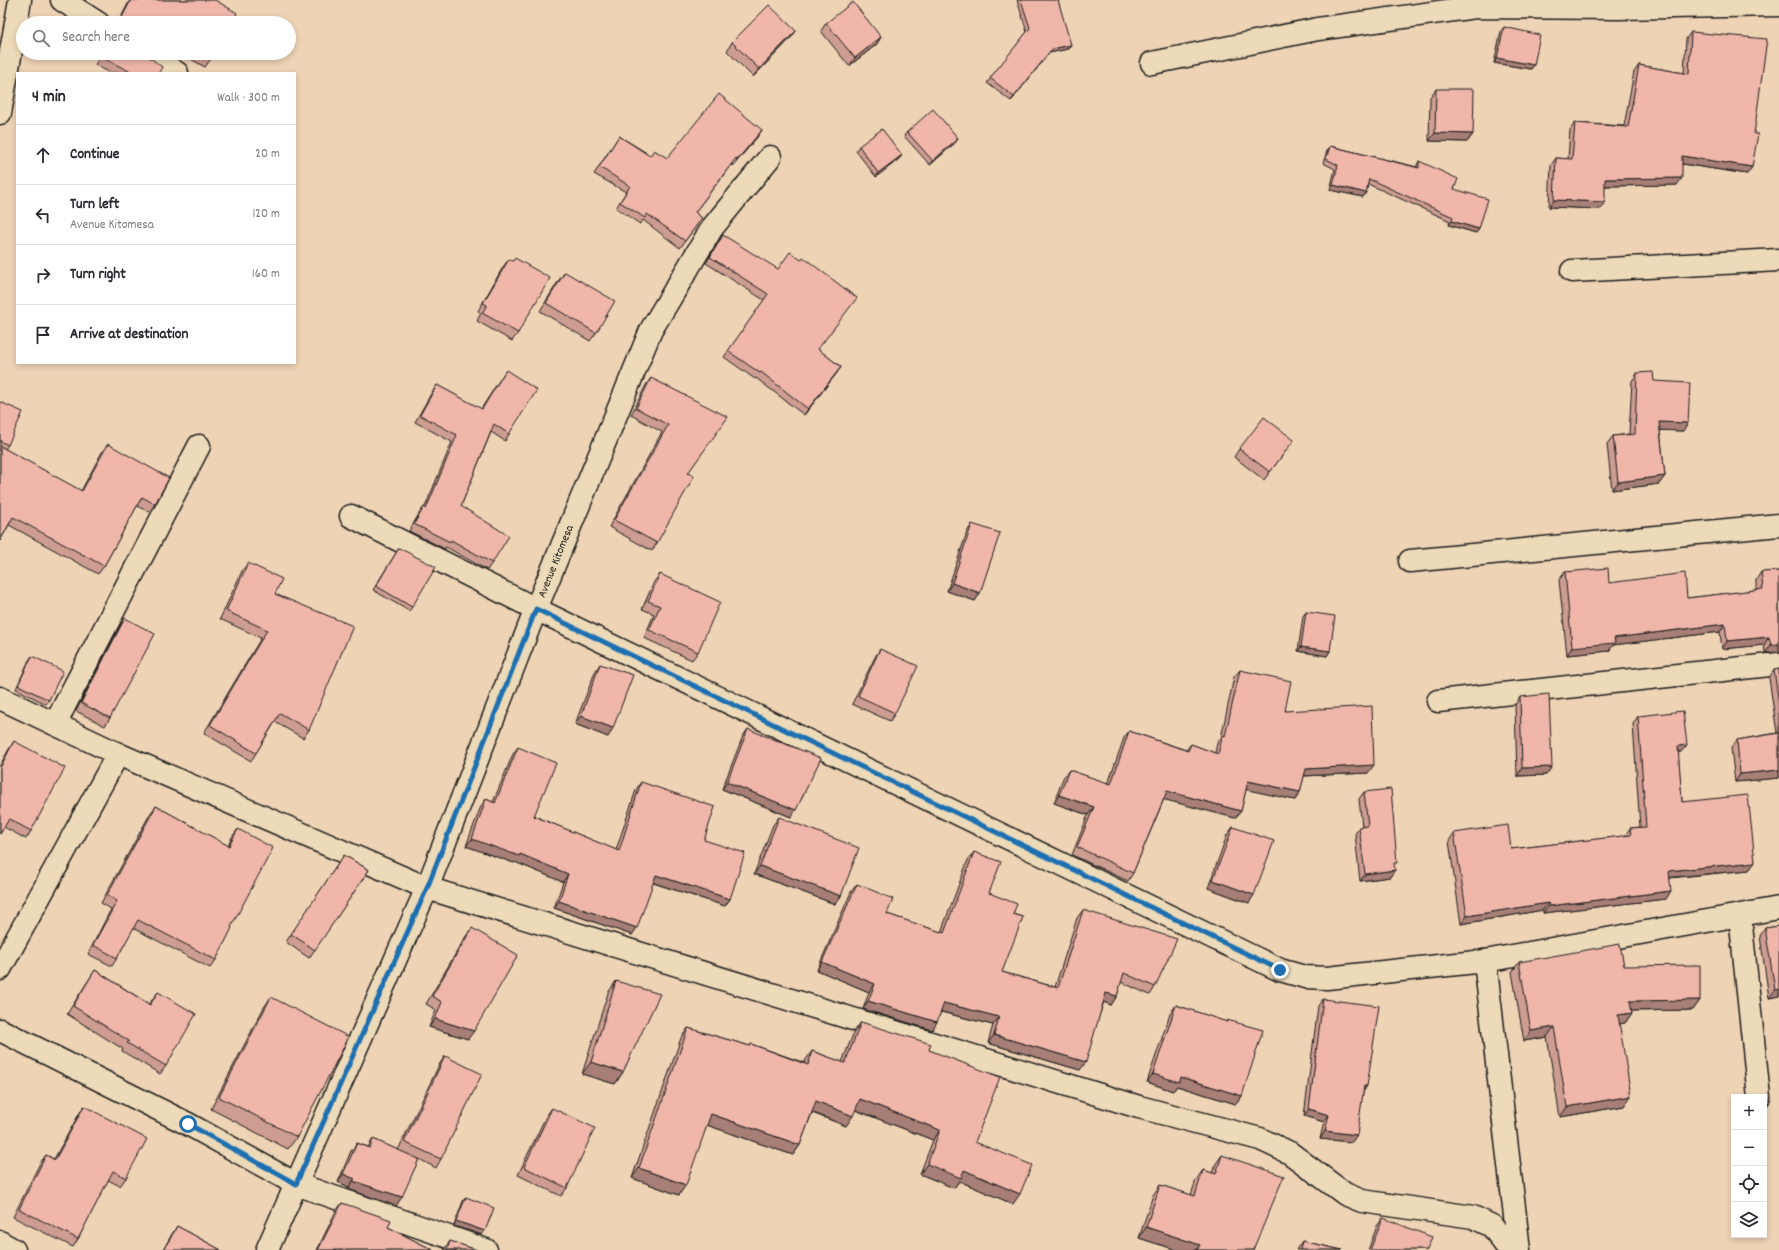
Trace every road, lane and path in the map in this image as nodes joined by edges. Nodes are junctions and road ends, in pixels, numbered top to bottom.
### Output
1 (20, 0) edge
2 (62, 0) edge
3 (1779, 5) edge
4 (17, 16) edge
5 (87, 16) edge
6 (16, 23) edge
7 (157, 60) edge
8 (1152, 63) dead end
9 (175, 72) edge
10 (0, 113) edge
11 (770, 157) dead end
12 (1779, 260) edge
13 (1572, 271) dead end
14 (199, 446) dead end
15 (351, 516) dead end
16 (1779, 525) edge
17 (1410, 561) dead end
18 (536, 609) junction
19 (1779, 664) edge
20 (0, 698) edge
21 (1438, 701) dead end
22 (55, 724) junction
23 (118, 754) junction
24 (427, 888) junction
25 (1779, 908) edge
26 (1740, 916) junction
27 (1485, 960) junction
28 (0, 970) edge
29 (0, 1030) edge
30 (1759, 1094) edge
31 (296, 1184) junction
32 (0, 1242) edge
33 (14, 1250) edge
34 (267, 1250) edge
35 (486, 1250) edge
36 (1509, 1250) edge
37 (1519, 1250) edge

1 - 4 street
2 - 5 street
3 - 8 street
6 - 10 street
7 - 9 street
11 - 18 street, Avenue Kitomesa
12 - 13 street
14 - 22 street
15 - 18 street
16 - 17 street
18 - 24 street, Avenue Kitomesa
18 - 27 street
19 - 21 street
20 - 22 street
22 - 23 street
23 - 24 street
23 - 28 street
24 - 31 street, Avenue Kitomesa
24 - 36 street
25 - 26 street
26 - 27 street
26 - 30 street
27 - 37 street
29 - 31 street
31 - 34 street, Avenue Kitomesa
31 - 35 street
32 - 33 street

